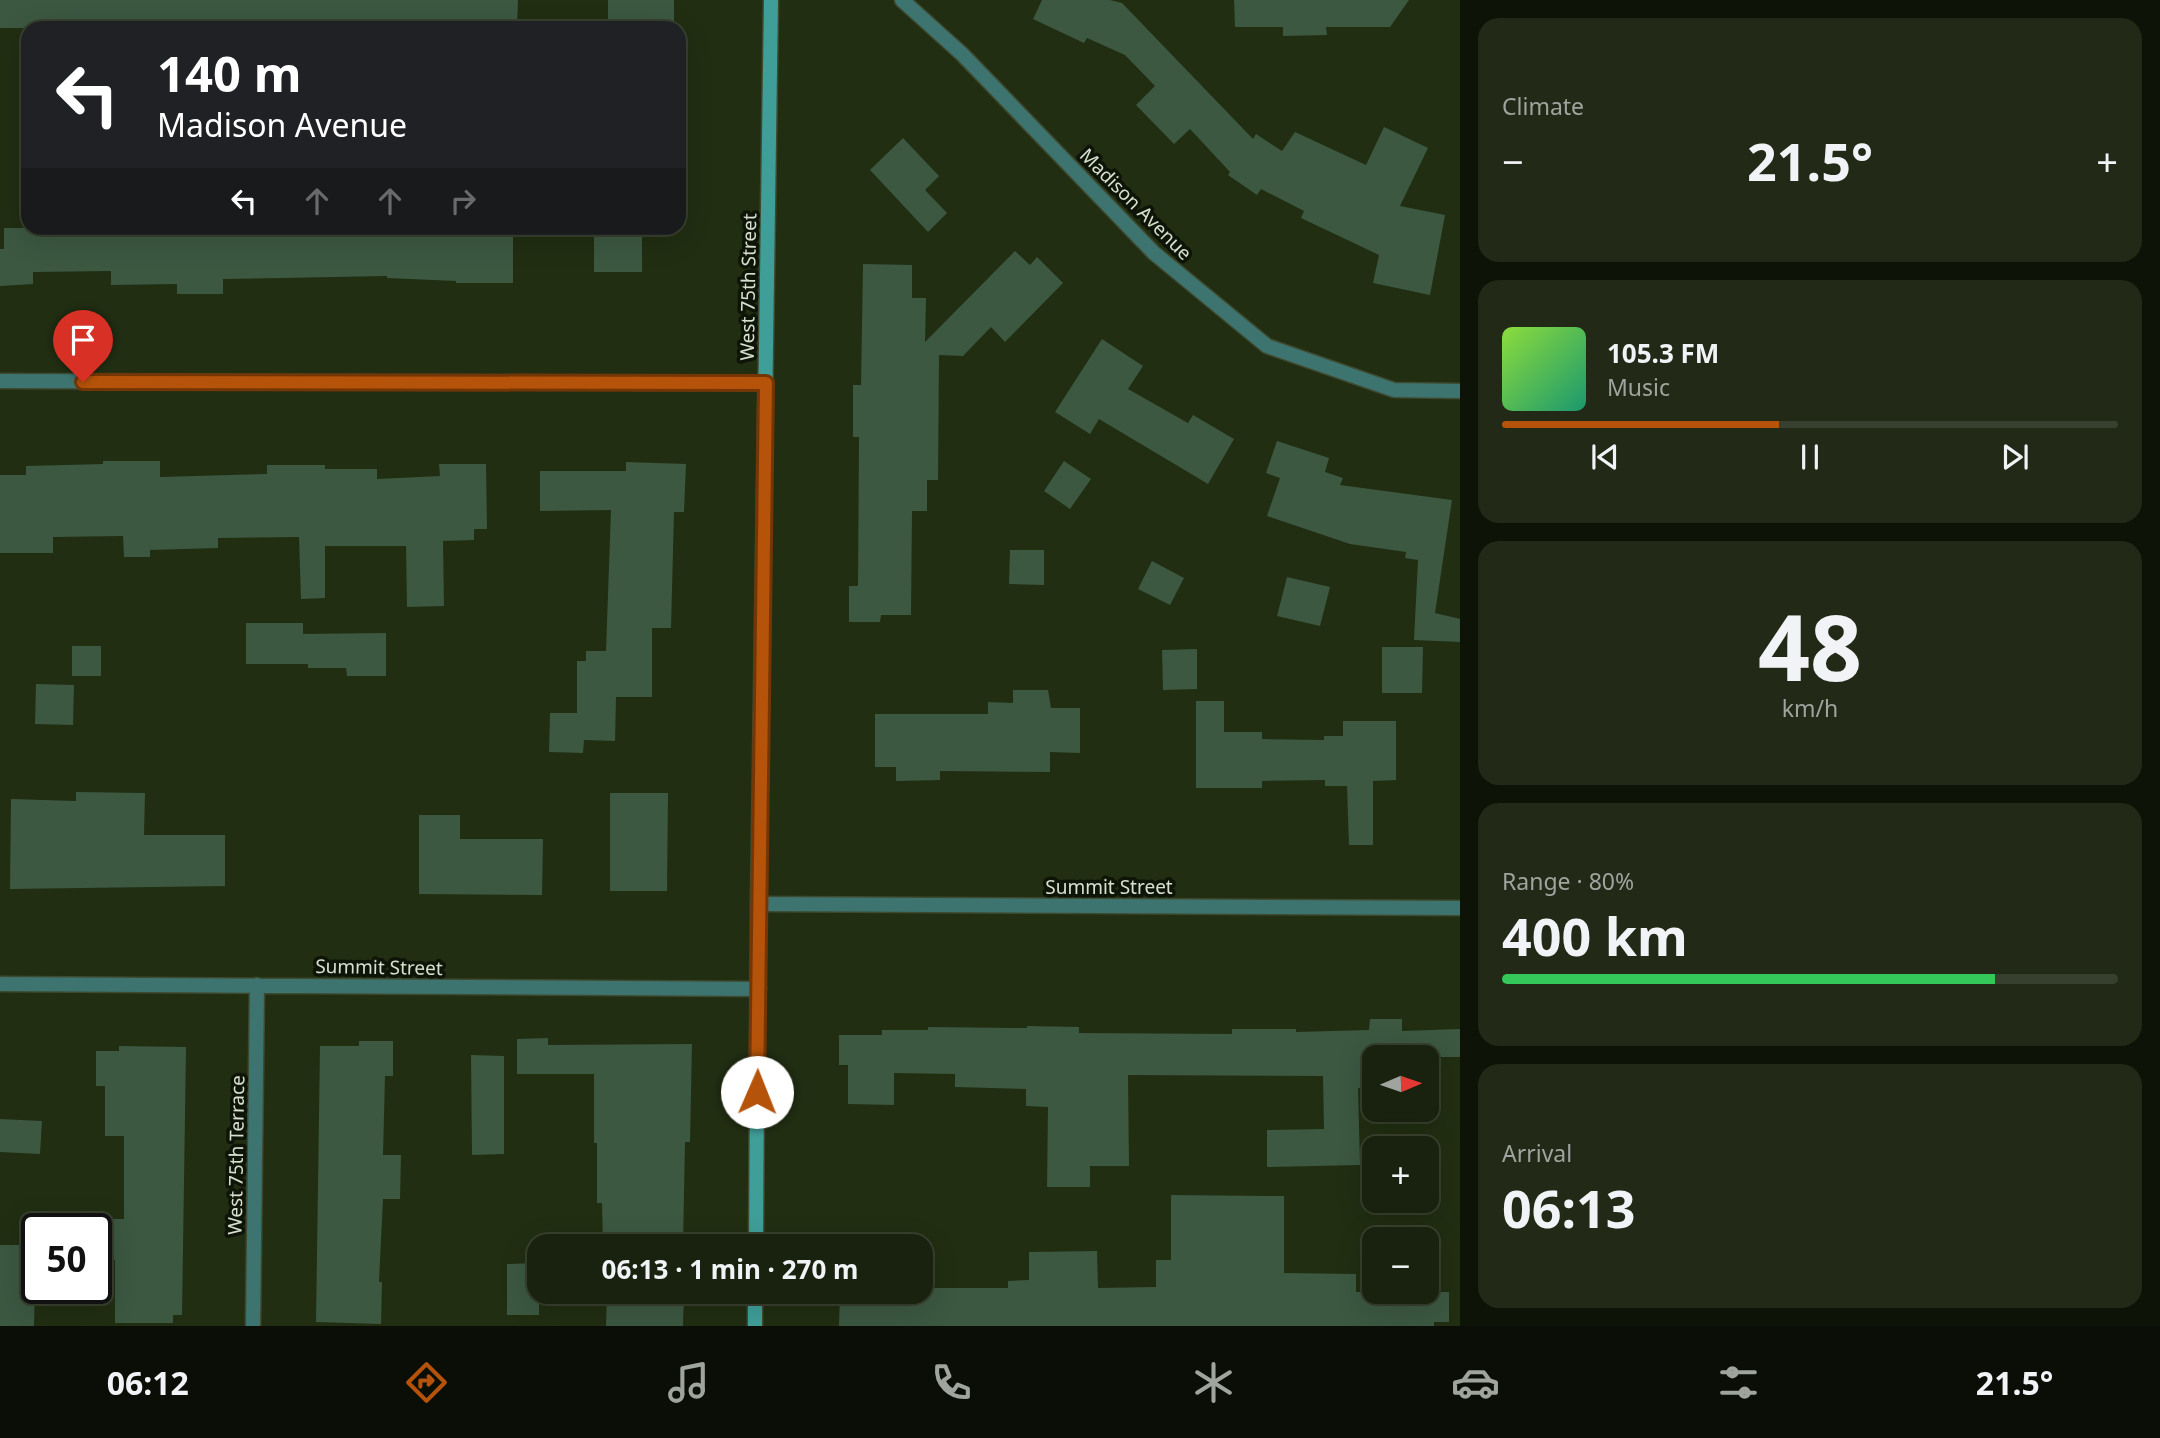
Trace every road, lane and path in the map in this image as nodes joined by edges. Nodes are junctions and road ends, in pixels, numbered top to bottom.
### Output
1 (771, 0) edge
2 (902, 0) edge
3 (0, 382) edge
4 (766, 383) junction
5 (1460, 391) edge
6 (758, 904) junction
7 (1460, 908) edge
8 (0, 984) edge
9 (257, 985) junction
10 (759, 989) junction
11 (756, 1234) edge
12 (755, 1304) edge
13 (253, 1326) edge
14 (755, 1326) edge

1 - 4 main road, West 75th Street
2 - 5 street, Madison Avenue
3 - 4 street
4 - 6 main road, West 75th Street
6 - 7 street, Summit Street
6 - 10 main road, West 75th Street
8 - 9 street, Summit Street
9 - 10 street, Summit Street
9 - 13 street, West 75th Terrace
10 - 11 main road, West 75th Street
12 - 14 main road

